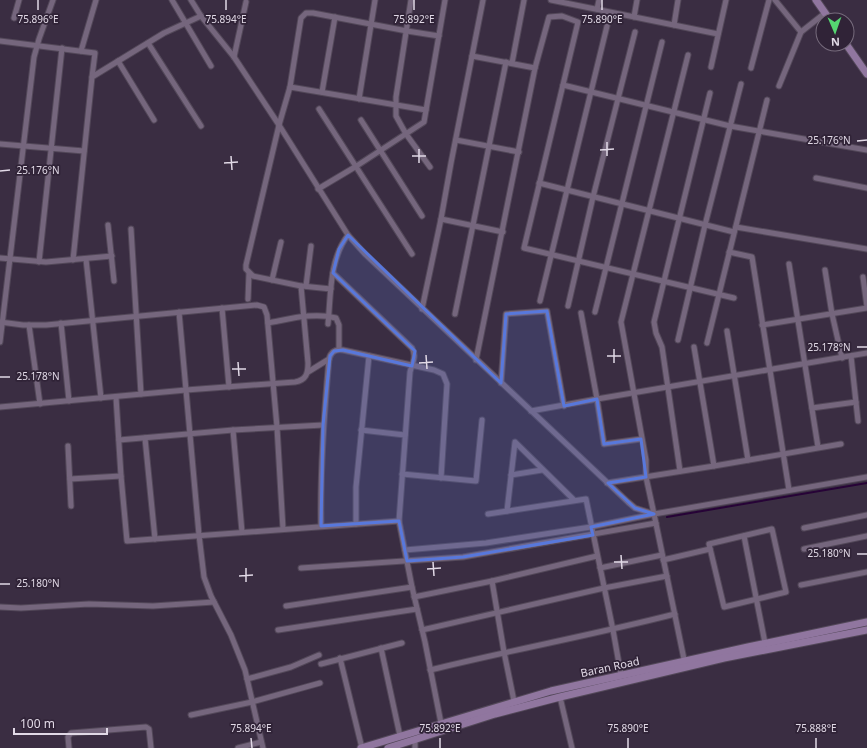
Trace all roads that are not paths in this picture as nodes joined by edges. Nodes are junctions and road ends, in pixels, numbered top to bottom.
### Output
1 (19, 0) edge
2 (53, 0) edge
3 (96, 0) edge
4 (172, 0) edge
5 (191, 0) edge
6 (375, 0) edge
7 (412, 0) edge
8 (445, 0) edge
9 (482, 0) edge
10 (524, 0) edge
11 (551, 0) edge
12 (599, 0) edge
13 (637, 0) edge
14 (678, 0) edge
15 (726, 0) edge
16 (769, 0) edge
17 (775, 0) edge
18 (816, 0) edge
19 (560, 1) edge
20 (246, 2) dead end
21 (597, 9) junction
22 (824, 12) edge
23 (201, 16) junction
24 (335, 17) junction
25 (634, 17) junction
26 (14, 18) dead end
27 (815, 21) edge
28 (185, 23) junction
29 (371, 24) junction
30 (674, 25) junction
31 (607, 26) dead end
32 (407, 31) junction
33 (635, 32) dead end
34 (801, 32) junction
35 (718, 34) junction
36 (438, 36) junction
37 (0, 41) edge
38 (662, 42) dead end
39 (148, 43) junction
40 (37, 45) junction
41 (62, 48) junction
42 (81, 51) junction
43 (852, 52) edge
44 (688, 55) dead end
45 (472, 56) junction
46 (234, 57) junction
47 (118, 61) junction
48 (509, 63) junction
49 (211, 66) dead end
50 (535, 68) junction
51 (711, 68) dead end
52 (751, 68) dead end
53 (867, 74) edge
54 (92, 77) junction
55 (741, 84) dead end
56 (563, 85) junction
57 (779, 86) dead end
58 (290, 87) junction
59 (322, 92) junction
60 (591, 92) junction
61 (710, 93) dead end
62 (359, 99) junction
63 (618, 99) junction
64 (767, 100) dead end
65 (395, 105) junction
66 (646, 106) junction
67 (319, 109) dead end
68 (426, 110) junction
69 (673, 112) junction
70 (703, 119) junction
71 (154, 120) dead end
72 (361, 120) dead end
73 (279, 125) junction
74 (202, 126) dead end
75 (730, 126) junction
76 (760, 131) junction
77 (406, 134) junction
78 (456, 140) junction
79 (0, 144) edge
80 (23, 146) junction
81 (489, 146) junction
82 (51, 149) junction
83 (381, 150) junction
84 (867, 150) edge
85 (84, 151) junction
86 (518, 152) junction
87 (355, 167) junction
88 (430, 167) dead end
89 (816, 178) dead end
90 (539, 183) junction
91 (867, 188) edge
92 (318, 189) junction
93 (567, 190) junction
94 (593, 197) junction
95 (622, 205) junction
96 (649, 212) junction
97 (422, 216) dead end
98 (679, 219) junction
99 (441, 220) junction
100 (108, 225) dead end
101 (705, 225) junction
102 (474, 226) junction
103 (131, 228) dead end
104 (735, 229) junction
105 (503, 232) junction
106 (348, 235) junction
107 (281, 242) dead end
108 (311, 246) dead end
109 (867, 249) edge
110 (729, 252) junction
111 (412, 254) dead end
112 (551, 254) junction
113 (112, 256) junction
114 (0, 258) edge
115 (10, 259) junction
116 (86, 259) junction
117 (73, 260) junction
118 (578, 260) junction
119 (39, 262) junction
120 (789, 264) dead end
121 (606, 267) junction
122 (825, 270) dead end
123 (249, 273) junction
124 (333, 273) junction
125 (633, 273) junction
126 (863, 277) dead end
127 (272, 280) junction
128 (663, 280) junction
129 (114, 281) dead end
130 (304, 286) junction
131 (691, 287) junction
132 (331, 289) junction
133 (719, 294) junction
134 (734, 298) dead end
135 (248, 299) dead end
136 (540, 301) dead end
137 (568, 306) dead end
138 (222, 308) junction
139 (867, 308) edge
140 (422, 309) junction
141 (179, 312) junction
142 (595, 312) dead end
143 (581, 313) dead end
144 (455, 314) dead end
145 (832, 314) junction
146 (135, 316) junction
147 (304, 316) junction
148 (328, 317) junction
149 (797, 319) junction
150 (93, 320) junction
151 (2, 322) edge
152 (61, 323) junction
153 (268, 323) junction
154 (328, 324) dead end
155 (29, 325) junction
156 (762, 325) junction
157 (727, 331) dead end
158 (678, 340) dead end
159 (0, 342) edge
160 (707, 343) dead end
161 (694, 347) dead end
162 (339, 350) junction
163 (867, 353) edge
164 (369, 356) junction
165 (851, 356) junction
166 (842, 358) junction
167 (329, 359) junction
168 (476, 360) junction
169 (805, 364) junction
170 (412, 366) junction
171 (770, 370) junction
172 (308, 372) junction
173 (734, 376) junction
174 (700, 382) junction
175 (501, 383) junction
176 (273, 384) junction
177 (229, 387) junction
178 (668, 388) junction
179 (186, 390) junction
180 (633, 393) junction
181 (141, 394) junction
182 (116, 397) junction
183 (101, 398) junction
184 (597, 399) junction
185 (69, 401) junction
186 (856, 402) junction
187 (40, 404) junction
188 (564, 406) junction
189 (0, 407) edge
190 (812, 408) junction
191 (531, 412) junction
192 (482, 420) dead end
193 (858, 421) dead end
194 (323, 425) junction
195 (277, 427) junction
196 (233, 430) junction
197 (361, 430) junction
198 (191, 434) junction
199 (405, 435) junction
200 (145, 438) junction
201 (641, 439) junction
202 (118, 440) junction
203 (841, 444) dead end
204 (68, 446) dead end
205 (818, 447) junction
206 (783, 453) junction
207 (748, 460) junction
208 (714, 466) junction
209 (542, 470) junction
210 (680, 471) junction
211 (402, 474) junction
212 (511, 475) junction
213 (121, 476) junction
214 (646, 477) junction
215 (867, 477) edge
216 (441, 478) junction
217 (70, 479) junction
218 (607, 483) junction
219 (789, 490) junction
220 (574, 500) junction
221 (71, 506) dead end
222 (507, 511) junction
223 (488, 514) dead end
224 (654, 514) junction
225 (867, 514) edge
226 (399, 521) junction
227 (656, 523) junction
228 (356, 524) junction
229 (321, 526) junction
230 (591, 526) junction
231 (804, 528) dead end
232 (283, 529) junction
233 (242, 532) junction
234 (593, 534) junction
235 (199, 536) junction
236 (744, 536) junction
237 (867, 536) edge
238 (155, 539) junction
239 (710, 549) junction
240 (804, 549) dead end
241 (405, 550) junction
242 (597, 556) junction
243 (663, 558) junction
244 (407, 561) junction
245 (301, 568) dead end
246 (600, 568) junction
247 (867, 572) edge
248 (667, 576) junction
249 (492, 581) junction
250 (802, 585) dead end
251 (412, 587) junction
252 (604, 588) junction
253 (414, 597) junction
254 (756, 600) junction
255 (214, 602) junction
256 (286, 606) dead end
257 (0, 607) edge
258 (417, 610) junction
259 (496, 612) junction
260 (674, 614) junction
261 (867, 622) edge
262 (278, 630) dead end
263 (422, 630) junction
264 (613, 630) junction
265 (867, 630) edge
266 (402, 643) dead end
267 (765, 643) junction
268 (380, 648) junction
269 (504, 652) junction
270 (319, 655) dead end
271 (340, 658) junction
272 (321, 664) dead end
273 (685, 664) junction
274 (430, 670) junction
275 (621, 675) junction
276 (247, 679) junction
277 (320, 683) dead end
278 (560, 697) junction
279 (514, 701) junction
280 (252, 702) junction
281 (191, 715) dead end
282 (441, 723) junction
283 (400, 736) junction
284 (415, 740) junction
285 (261, 742) junction
286 (69, 748) edge
287 (151, 748) edge
288 (238, 748) edge
289 (263, 748) edge
290 (361, 748) edge
291 (388, 748) edge
292 (415, 748) edge
293 (572, 748) edge

1 - 26 street
2 - 40 street
3 - 42 street
4 - 28 street
5 - 23 street
6 - 29 street
7 - 32 street
8 - 36 street
9 - 45 street
10 - 48 street
11 - 19 street
12 - 21 street
13 - 25 street
14 - 30 street
15 - 35 street
16 - 52 street
17 - 34 street
18 - 22 main road
19 - 21 street
20 - 46 street
21 - 25 street
23 - 28 street
23 - 46 street
24 - 29 street
24 - 58 street
24 - 59 street
25 - 30 street
27 - 34 street
28 - 39 street
28 - 49 street
29 - 32 street
29 - 62 street
30 - 35 street
31 - 60 street
32 - 36 street
32 - 65 street
33 - 63 street
34 - 57 street
35 - 51 street
36 - 68 street
37 - 40 street
38 - 66 street
39 - 47 street
39 - 74 street
40 - 41 street
40 - 80 street
41 - 42 street
41 - 82 street
42 - 54 street
43 - 53 main road
44 - 69 street
45 - 48 street
45 - 78 street
46 - 73 street
47 - 54 street
47 - 71 street
48 - 50 street
48 - 81 street
50 - 56 street
50 - 86 street
54 - 85 street
55 - 75 street
56 - 60 street
56 - 90 street
58 - 59 street
58 - 73 street
59 - 62 street
60 - 63 street
60 - 93 street
61 - 70 street
62 - 65 street
63 - 66 street
63 - 94 street
64 - 76 street
65 - 68 street
65 - 77 street
66 - 69 street
66 - 95 street
67 - 87 street
68 - 77 street
69 - 70 street
69 - 96 street
70 - 75 street
70 - 98 street
72 - 83 street
73 - 92 street
73 - 123 street
75 - 76 street
75 - 101 street
76 - 84 street
76 - 104 street
77 - 83 street
77 - 88 street
78 - 81 street
78 - 99 street
79 - 80 street
80 - 82 street
80 - 115 street
81 - 86 street
81 - 102 street
82 - 85 street
82 - 119 street
83 - 87 street
83 - 97 street
85 - 117 street
86 - 105 street
87 - 92 street
87 - 111 street
89 - 91 street
90 - 93 street
90 - 112 street
92 - 106 street
93 - 94 street
93 - 112 street
94 - 95 street
94 - 118 street
95 - 96 street
95 - 121 street
96 - 98 street
96 - 125 street
98 - 101 street
98 - 128 street
99 - 102 street
99 - 140 street
100 - 113 street
101 - 104 street
101 - 131 street
102 - 105 street
102 - 144 street
103 - 146 street
104 - 109 street
104 - 110 street
105 - 168 street
106 - 124 street
106 - 140 street
107 - 127 street
108 - 130 street
110 - 133 street
110 - 156 street
112 - 118 street
112 - 136 street
113 - 116 street
113 - 129 street
114 - 115 street
115 - 119 street
115 - 151 street
116 - 117 street
116 - 150 street
117 - 119 street
118 - 121 street
118 - 137 street
120 - 149 street
121 - 125 street
121 - 142 street
122 - 145 street
123 - 127 street
123 - 135 street
124 - 132 street
124 - 170 street
125 - 128 street
125 - 180 street
126 - 139 street
127 - 130 street
128 - 131 street
128 - 178 street
130 - 132 street
130 - 147 street
131 - 133 street
131 - 158 street
132 - 148 street
133 - 134 street
133 - 160 street
138 - 141 street
138 - 153 street
138 - 177 street
139 - 145 street
140 - 168 street
141 - 146 street
141 - 179 street
143 - 184 street
145 - 149 street
145 - 166 street
146 - 150 street
146 - 181 street
147 - 148 street
147 - 153 street
147 - 172 street
148 - 154 street
148 - 162 street
149 - 156 street
149 - 169 street
150 - 152 street
150 - 183 street
151 - 155 street
151 - 159 street
152 - 155 street
152 - 185 street
153 - 176 street
155 - 187 street
156 - 171 street
157 - 173 street
161 - 174 street
162 - 164 street
162 - 167 street
163 - 165 street
164 - 170 street
164 - 197 street
165 - 166 street
165 - 186 street
166 - 169 street
167 - 172 street
167 - 194 street
168 - 175 street
169 - 171 street
169 - 190 street
170 - 199 street
170 - 216 street
171 - 173 street
171 - 206 street
172 - 176 street
173 - 174 street
173 - 207 street
174 - 178 street
174 - 208 street
175 - 188 street
175 - 191 street
176 - 177 street
176 - 195 street
177 - 179 street
178 - 180 street
178 - 210 street
179 - 181 street
179 - 198 street
180 - 184 street
180 - 201 street
181 - 182 street
182 - 183 street
182 - 202 street
183 - 185 street
184 - 188 street
184 - 201 street
185 - 187 street
186 - 190 street
186 - 193 street
187 - 189 street
188 - 191 street
190 - 205 street
191 - 218 street
192 - 216 street
194 - 195 street
194 - 229 street
195 - 196 street
195 - 232 street
196 - 198 street
196 - 233 street
197 - 199 street
197 - 228 street
198 - 200 street
198 - 235 street
199 - 211 street
200 - 202 street
200 - 238 street
201 - 214 street
202 - 213 street
203 - 205 street
204 - 217 street
205 - 206 street
206 - 207 street
206 - 219 street
207 - 208 street
208 - 210 street
209 - 212 street
209 - 212 street
209 - 220 street
210 - 214 street
211 - 216 street
211 - 226 street
212 - 222 street
213 - 217 street
213 - 238 street
214 - 218 street
214 - 224 street
215 - 219 street
217 - 221 street
218 - 224 street
219 - 224 street
220 - 222 street
220 - 230 street
222 - 223 street
224 - 227 street
224 - 230 street
225 - 231 street
226 - 228 street
226 - 241 street
227 - 234 street
227 - 243 street
228 - 229 street
229 - 232 street
230 - 234 street
230 - 241 street
232 - 233 street
233 - 235 street
234 - 242 street
234 - 244 street
235 - 238 street
235 - 255 street
236 - 239 street
236 - 254 street
236 - 254 street
237 - 240 street
239 - 243 street
239 - 254 street
241 - 244 street
242 - 246 street
242 - 249 street
243 - 246 street
243 - 248 street
244 - 245 street
244 - 251 street
246 - 252 street
247 - 250 street
248 - 252 street
248 - 260 street
249 - 253 street
249 - 259 street
251 - 253 street
251 - 256 street
252 - 259 street
252 - 264 street
253 - 258 street
254 - 267 street
255 - 257 street
255 - 276 street
258 - 262 street
258 - 263 street
259 - 263 street
259 - 269 street
260 - 264 street
260 - 273 street
261 - 267 main road, Baran Road
263 - 274 street
264 - 269 street
264 - 275 street
265 - 273 main road, Baran Road
266 - 268 street
267 - 273 main road, Baran Road
268 - 271 street
268 - 283 street
269 - 274 street
269 - 279 street
270 - 276 street
271 - 272 street
271 - 290 street
273 - 275 main road, Baran Road
273 - 278 main road, Baran Road
274 - 282 street
275 - 279 main road, Baran Road
276 - 280 street
277 - 280 street
278 - 284 main road, Baran Road
278 - 293 street
279 - 282 main road, Baran Road
280 - 281 street
280 - 285 street
282 - 283 main road, Baran Road
283 - 290 main road, Baran Road
284 - 291 main road, Baran Road
284 - 292 street
285 - 288 street
285 - 289 street
286 - 287 street

